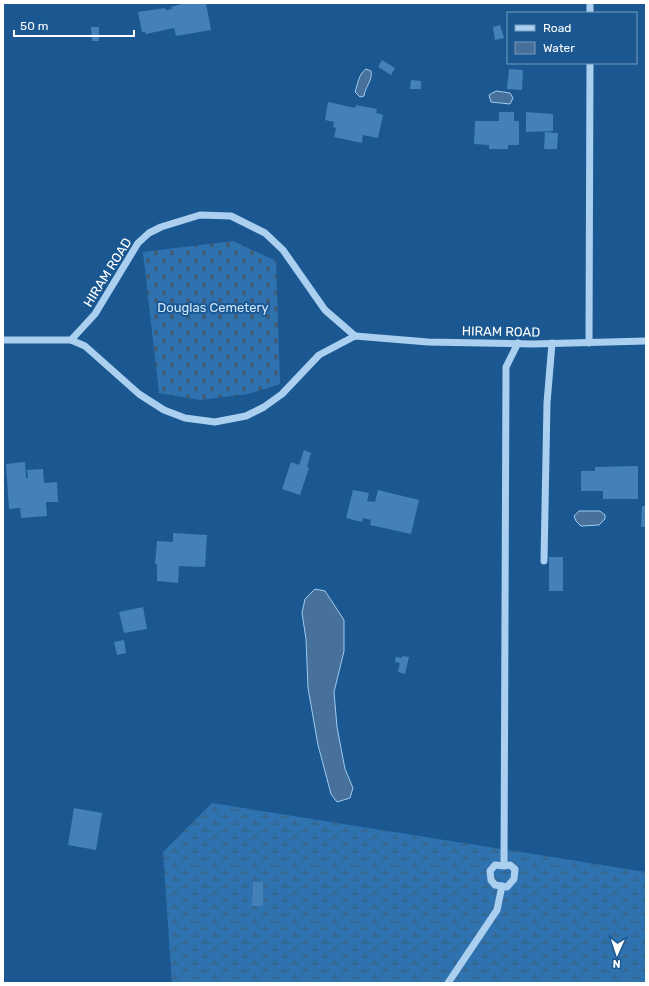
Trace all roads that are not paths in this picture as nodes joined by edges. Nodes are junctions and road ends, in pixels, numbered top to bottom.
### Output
1 (590, 64) edge
2 (355, 336) junction
3 (3, 340) edge
4 (71, 340) junction
5 (646, 341) edge
6 (590, 342) junction
7 (518, 343) junction
8 (552, 343) junction
9 (544, 560) dead end
10 (504, 866) junction
11 (502, 886) junction
12 (448, 983) edge

1 - 6 street
2 - 4 street
2 - 4 street, HIRAM ROAD
2 - 7 street, HIRAM ROAD
3 - 4 street
5 - 6 street, HIRAM ROAD
6 - 8 street, HIRAM ROAD
7 - 8 street, HIRAM ROAD
7 - 10 street
8 - 9 street
10 - 11 street
10 - 11 street
11 - 12 street

